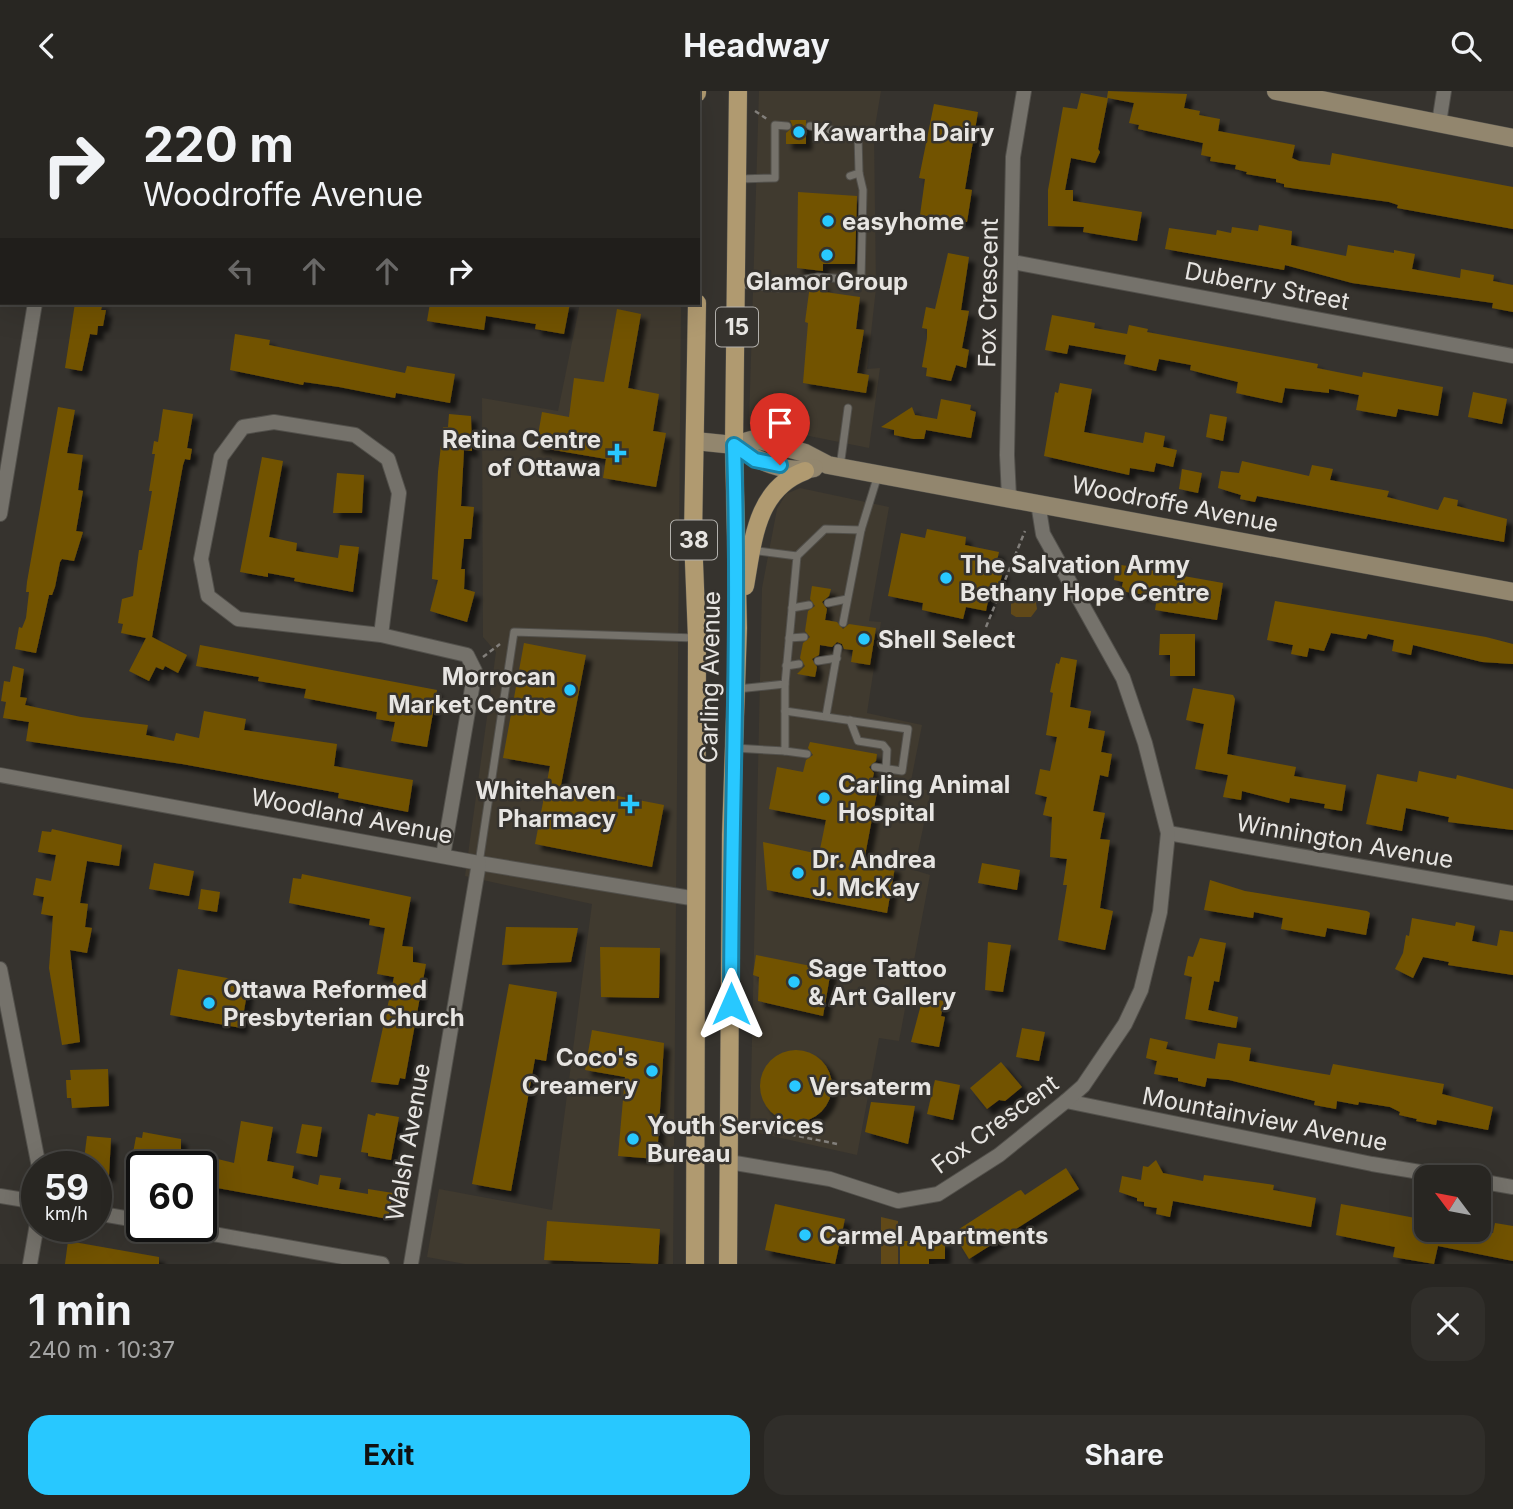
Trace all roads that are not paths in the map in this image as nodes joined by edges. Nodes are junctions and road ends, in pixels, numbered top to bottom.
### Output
1 (738, 91) edge
2 (1024, 91) edge
3 (1276, 91) edge
4 (1444, 91) edge
5 (1439, 123) junction
6 (787, 126) dead end
7 (810, 126) dead end
8 (1513, 138) edge
9 (859, 173) junction
10 (849, 176) dead end
11 (738, 179) junction
12 (1013, 262) junction
13 (737, 284) junction
14 (35, 305) edge
15 (697, 305) edge
16 (1513, 356) edge
17 (848, 408) dead end
18 (695, 441) junction
19 (734, 445) junction
20 (834, 466) junction
21 (805, 471) junction
22 (878, 474) junction
23 (1009, 497) junction
24 (1038, 503) junction
25 (0, 514) edge
26 (860, 530) junction
27 (751, 550) junction
28 (797, 556) junction
29 (1513, 592) edge
30 (847, 600) junction
31 (828, 603) dead end
32 (809, 605) dead end
33 (792, 608) junction
34 (843, 623) dead end
35 (738, 628) junction
36 (381, 635) junction
37 (804, 636) dead end
38 (697, 638) junction
39 (789, 638) junction
40 (838, 648) dead end
41 (837, 658) junction
42 (818, 661) dead end
43 (799, 664) dead end
44 (786, 666) junction
45 (785, 684) junction
46 (737, 689) junction
47 (785, 711) junction
48 (825, 716) junction
49 (850, 720) junction
50 (734, 748) junction
51 (785, 751) junction
52 (807, 754) dead end
53 (875, 767) dead end
54 (886, 769) junction
55 (0, 775) edge
56 (1168, 833) junction
57 (443, 856) junction
58 (479, 863) junction
59 (1513, 893) edge
60 (697, 899) junction
61 (0, 969) edge
62 (1066, 1101) junction
63 (36, 1151) edge
64 (729, 1161) junction
65 (1414, 1171) edge
66 (1491, 1183) edge
67 (1513, 1187) edge
68 (0, 1196) edge
69 (21, 1199) edge
70 (217, 1235) edge
71 (34, 1242) edge
72 (30, 1264) edge
73 (382, 1264) edge
74 (411, 1264) edge
75 (695, 1264) edge
76 (728, 1264) edge

1 - 11 main road, Carling Avenue / 15
2 - 12 street, Fox Crescent
3 - 5 main road
4 - 5 street
5 - 8 main road
6 - 11 lane
7 - 9 lane
9 - 10 lane
9 - 13 lane
11 - 13 main road, Carling Avenue / 15
12 - 16 street, Duberry Street
12 - 23 street, Fox Crescent
13 - 19 main road, Carling Avenue / 15
14 - 25 street
15 - 18 main road, Carling Avenue / 15
17 - 20 lane
18 - 19 main road
18 - 38 main road, Carling Avenue / 38
19 - 20 main road, Woodroffe Avenue
19 - 21 main road, Woodroffe Avenue
19 - 35 main road, Carling Avenue / 38
20 - 21 main road, Woodroffe Avenue
20 - 22 main road, Woodroffe Avenue
21 - 27 main road
22 - 23 main road, Woodroffe Avenue
22 - 26 lane
23 - 24 main road, Woodroffe Avenue
24 - 29 main road, Woodroffe Avenue
24 - 56 street, Fox Crescent
26 - 28 lane
26 - 30 lane
27 - 28 lane
27 - 35 main road
28 - 33 lane
30 - 31 lane
30 - 34 lane
32 - 33 lane
33 - 39 lane
35 - 46 main road, Carling Avenue / 38
36 - 36 street
36 - 57 street
37 - 39 lane
38 - 58 lane
38 - 60 main road, Carling Avenue / 38
39 - 44 lane
40 - 41 lane
41 - 42 lane
41 - 48 lane
43 - 44 lane
44 - 45 lane
45 - 46 lane
45 - 47 lane
46 - 50 main road, Carling Avenue / 38
47 - 48 lane
47 - 51 lane
48 - 49 lane
49 - 54 lane
49 - 54 lane
50 - 51 lane
50 - 64 main road, Carling Avenue / 38
51 - 52 lane
53 - 54 lane
55 - 57 street, Woodland Avenue
56 - 59 street, Winnington Avenue
56 - 62 street, Fox Crescent
57 - 58 street, Woodland Avenue
58 - 60 street, Woodland Avenue
58 - 74 street, Walsh Avenue
60 - 75 main road, Carling Avenue / 38
61 - 63 street
62 - 64 street, Fox Crescent
62 - 65 street, Mountainview Avenue
64 - 76 main road, Carling Avenue / 38
66 - 67 street
68 - 69 street
70 - 73 street
71 - 72 street

